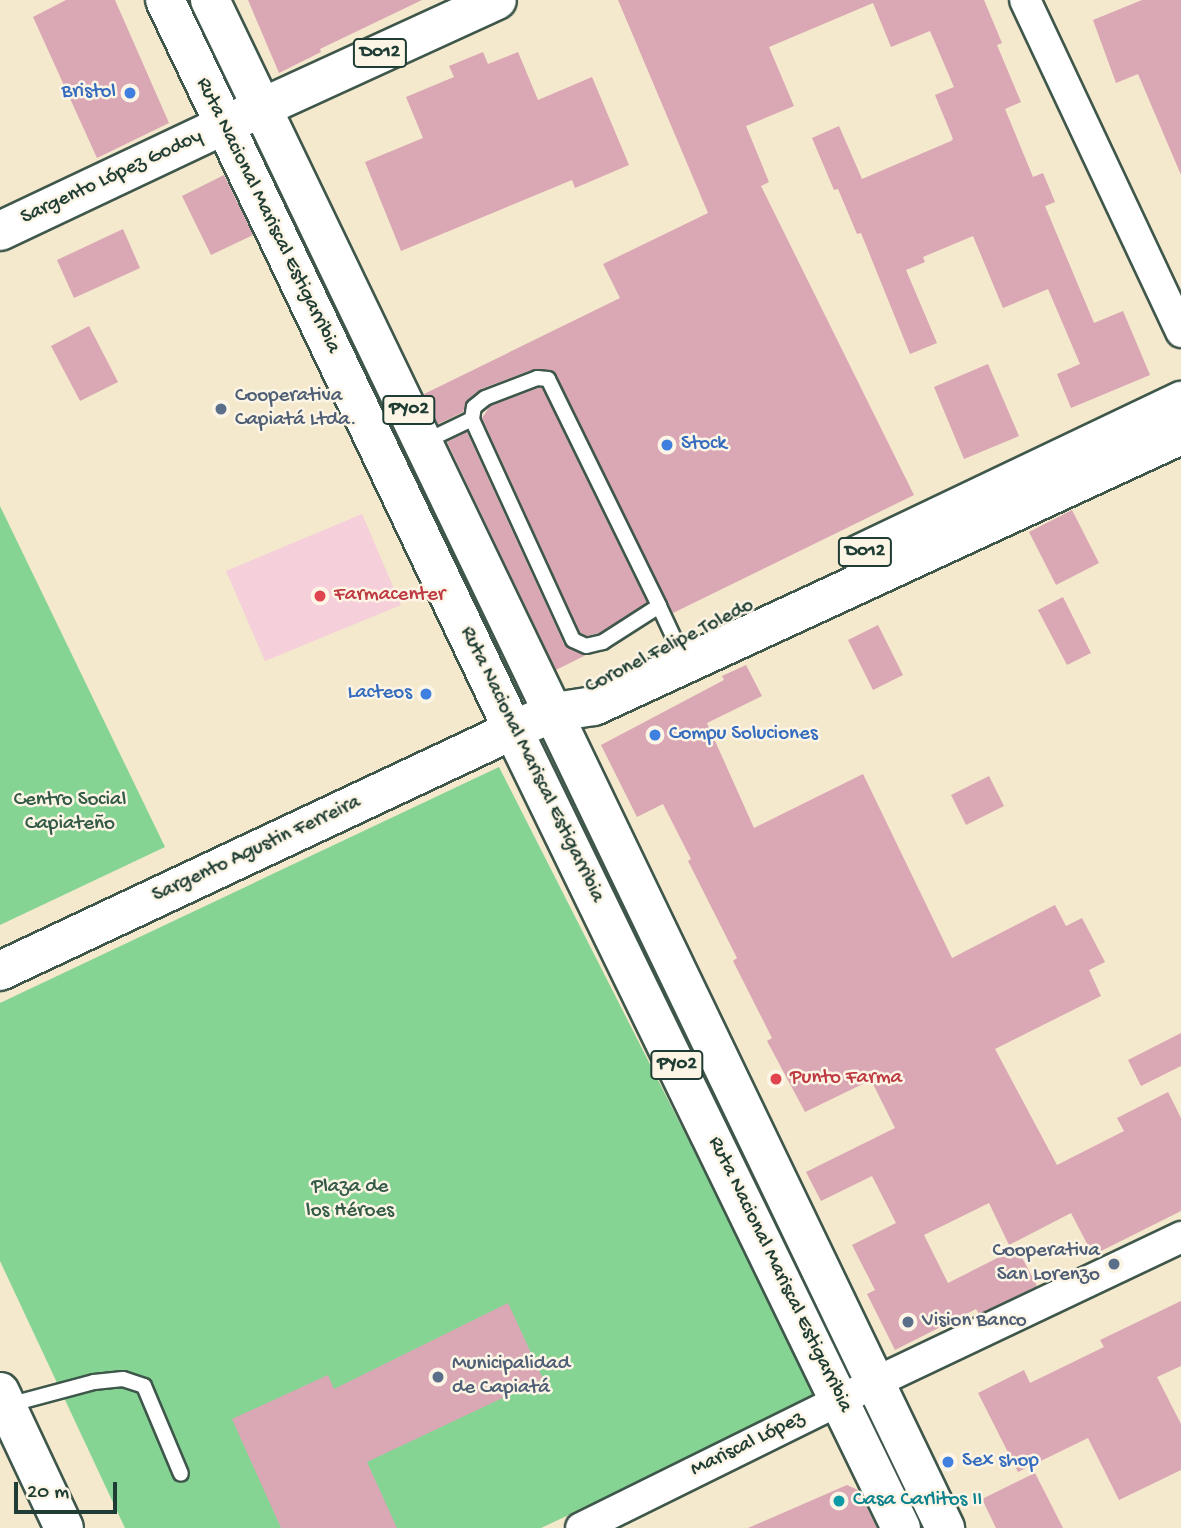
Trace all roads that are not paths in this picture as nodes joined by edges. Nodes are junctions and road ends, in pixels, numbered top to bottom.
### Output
1 (165, 0) edge
2 (210, 0) edge
3 (497, 0) edge
4 (1025, 0) edge
5 (263, 107) junction
6 (223, 125) junction
7 (0, 231) edge
8 (1181, 332) edge
9 (1181, 401) edge
10 (472, 419) junction
11 (1181, 435) edge
12 (424, 442) junction
13 (660, 606) junction
14 (676, 642) junction
15 (555, 712) junction
16 (513, 730) junction
17 (0, 971) edge
18 (1181, 1237) edge
19 (876, 1382) junction
20 (3, 1399) edge
21 (840, 1400) junction
22 (181, 1474) dead end
23 (64, 1528) edge
24 (581, 1528) edge
25 (901, 1528) edge
26 (945, 1528) edge

1 - 6 main road, Ruta Nacional Mariscal Estigarribia / PY02
2 - 5 main road, Ruta Nacional Mariscal Estigarribia / PY02
3 - 5 main road, D012
4 - 8 street
5 - 6 main road, Sargento López Godoy / D012
5 - 12 main road, Ruta Nacional Mariscal Estigarribia / PY02
6 - 7 main road, Sargento López Godoy / D012
6 - 16 main road, Ruta Nacional Mariscal Estigarribia / PY02
9 - 14 main road, Coronel Felipe Toledo / D012
10 - 12 lane
10 - 13 lane
10 - 13 lane
11 - 15 main road, Coronel Felipe Toledo / D012
12 - 15 main road, Ruta Nacional Mariscal Estigarribia / PY02
13 - 14 lane
14 - 15 main road, Coronel Felipe Toledo / D012
15 - 16 main road, Sargento Agustin Ferreira
15 - 19 main road, Ruta Nacional Mariscal Estigarribia / PY02
16 - 17 main road, Sargento Agustin Ferreira
16 - 21 main road, Ruta Nacional Mariscal Estigarribia / PY02
18 - 19 street, Mariscal López
19 - 21 street, Mariscal López
19 - 26 main road, Ruta Nacional Mariscal Estigarribia / PY02
20 - 22 lane
20 - 23 main road
21 - 24 street, Mariscal López
21 - 25 main road, Ruta Nacional Mariscal Estigarribia / PY02

